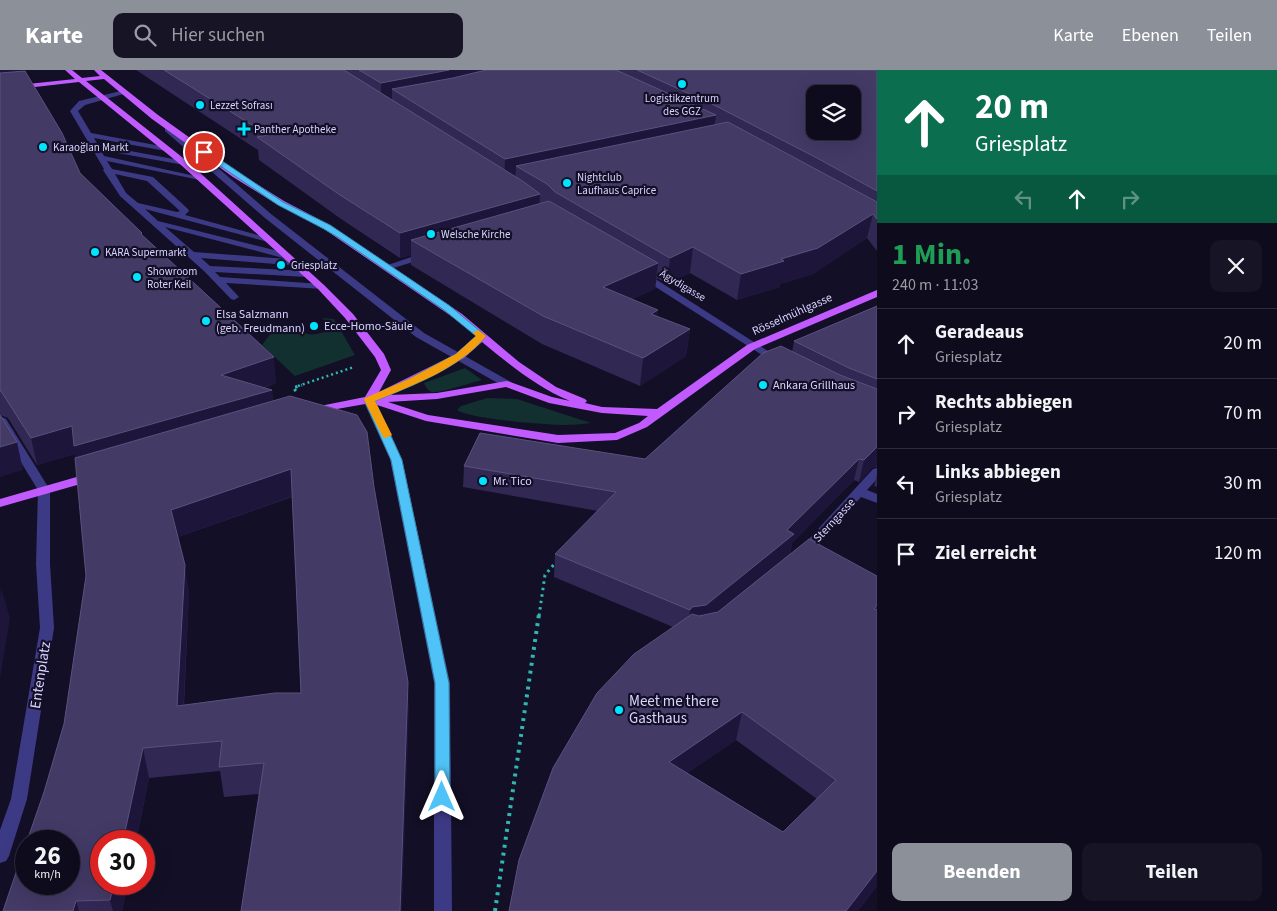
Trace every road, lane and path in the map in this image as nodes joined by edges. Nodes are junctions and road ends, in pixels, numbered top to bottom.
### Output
1 (68, 70) edge
2 (97, 70) edge
3 (50, 74) dead end
4 (107, 77) junction
5 (78, 79) junction
6 (38, 84) junction
7 (0, 88) edge
8 (125, 92) junction
9 (101, 97) junction
10 (155, 117) junction
11 (90, 135) junction
12 (93, 146) junction
13 (166, 149) junction
14 (100, 157) junction
15 (184, 163) junction
16 (108, 170) junction
17 (200, 178) junction
18 (136, 204) junction
19 (178, 215) junction
20 (157, 223) junction
21 (268, 239) junction
22 (440, 251) edge
23 (191, 255) junction
24 (290, 259) junction
25 (387, 266) junction
26 (208, 268) junction
27 (637, 272) edge
28 (307, 274) junction
29 (220, 280) junction
30 (321, 287) junction
31 (877, 292) edge
32 (234, 297) dead end
33 (482, 336) junction
34 (755, 346) junction
35 (460, 356) junction
36 (362, 364) dead end
37 (789, 366) edge
38 (507, 384) junction
39 (298, 392) dead end
40 (369, 400) junction
41 (602, 410) junction
42 (660, 413) junction
43 (298, 415) edge
44 (0, 419) edge
45 (110, 471) edge
46 (877, 472) edge
47 (44, 490) junction
48 (860, 492) junction
49 (877, 499) edge
50 (0, 504) edge
51 (557, 560) edge
52 (796, 560) edge
53 (0, 856) edge
54 (443, 911) edge
55 (495, 911) edge

1 - 5 main road
2 - 4 main road
3 - 6 main road
4 - 5 main road
4 - 8 main road
5 - 6 main road
5 - 9 main road
6 - 7 main road
8 - 9 street
8 - 10 main road
9 - 11 street
9 - 13 main road
10 - 25 main road
10 - 35 street
11 - 12 street
11 - 13 street
12 - 14 street
12 - 15 street
13 - 15 main road
14 - 16 street
14 - 17 street
15 - 17 main road
16 - 18 street
16 - 19 street
17 - 21 main road
18 - 19 street
18 - 20 street
19 - 21 street
20 - 23 street
20 - 24 street
21 - 24 main road
22 - 25 street
23 - 24 street
23 - 26 street
24 - 28 main road
25 - 33 main road
26 - 28 street
26 - 29 street
27 - 34 street, Ägydigasse
28 - 30 main road
29 - 30 street
29 - 32 street
30 - 40 main road
31 - 34 main road, Rösselmühlgasse
33 - 35 main road
33 - 41 main road
34 - 37 street, Ägydigasse
34 - 42 main road, Rösselmühlgasse
35 - 38 street
35 - 40 main road
36 - 39 path
38 - 40 main road
38 - 41 main road
40 - 42 main road
40 - 43 main road
40 - 54 street
41 - 42 main road
44 - 47 street
45 - 47 main road
46 - 48 street, Sterngasse
47 - 50 main road
47 - 53 street, Entenplatz
48 - 49 street
48 - 52 street, Sterngasse
51 - 55 path

